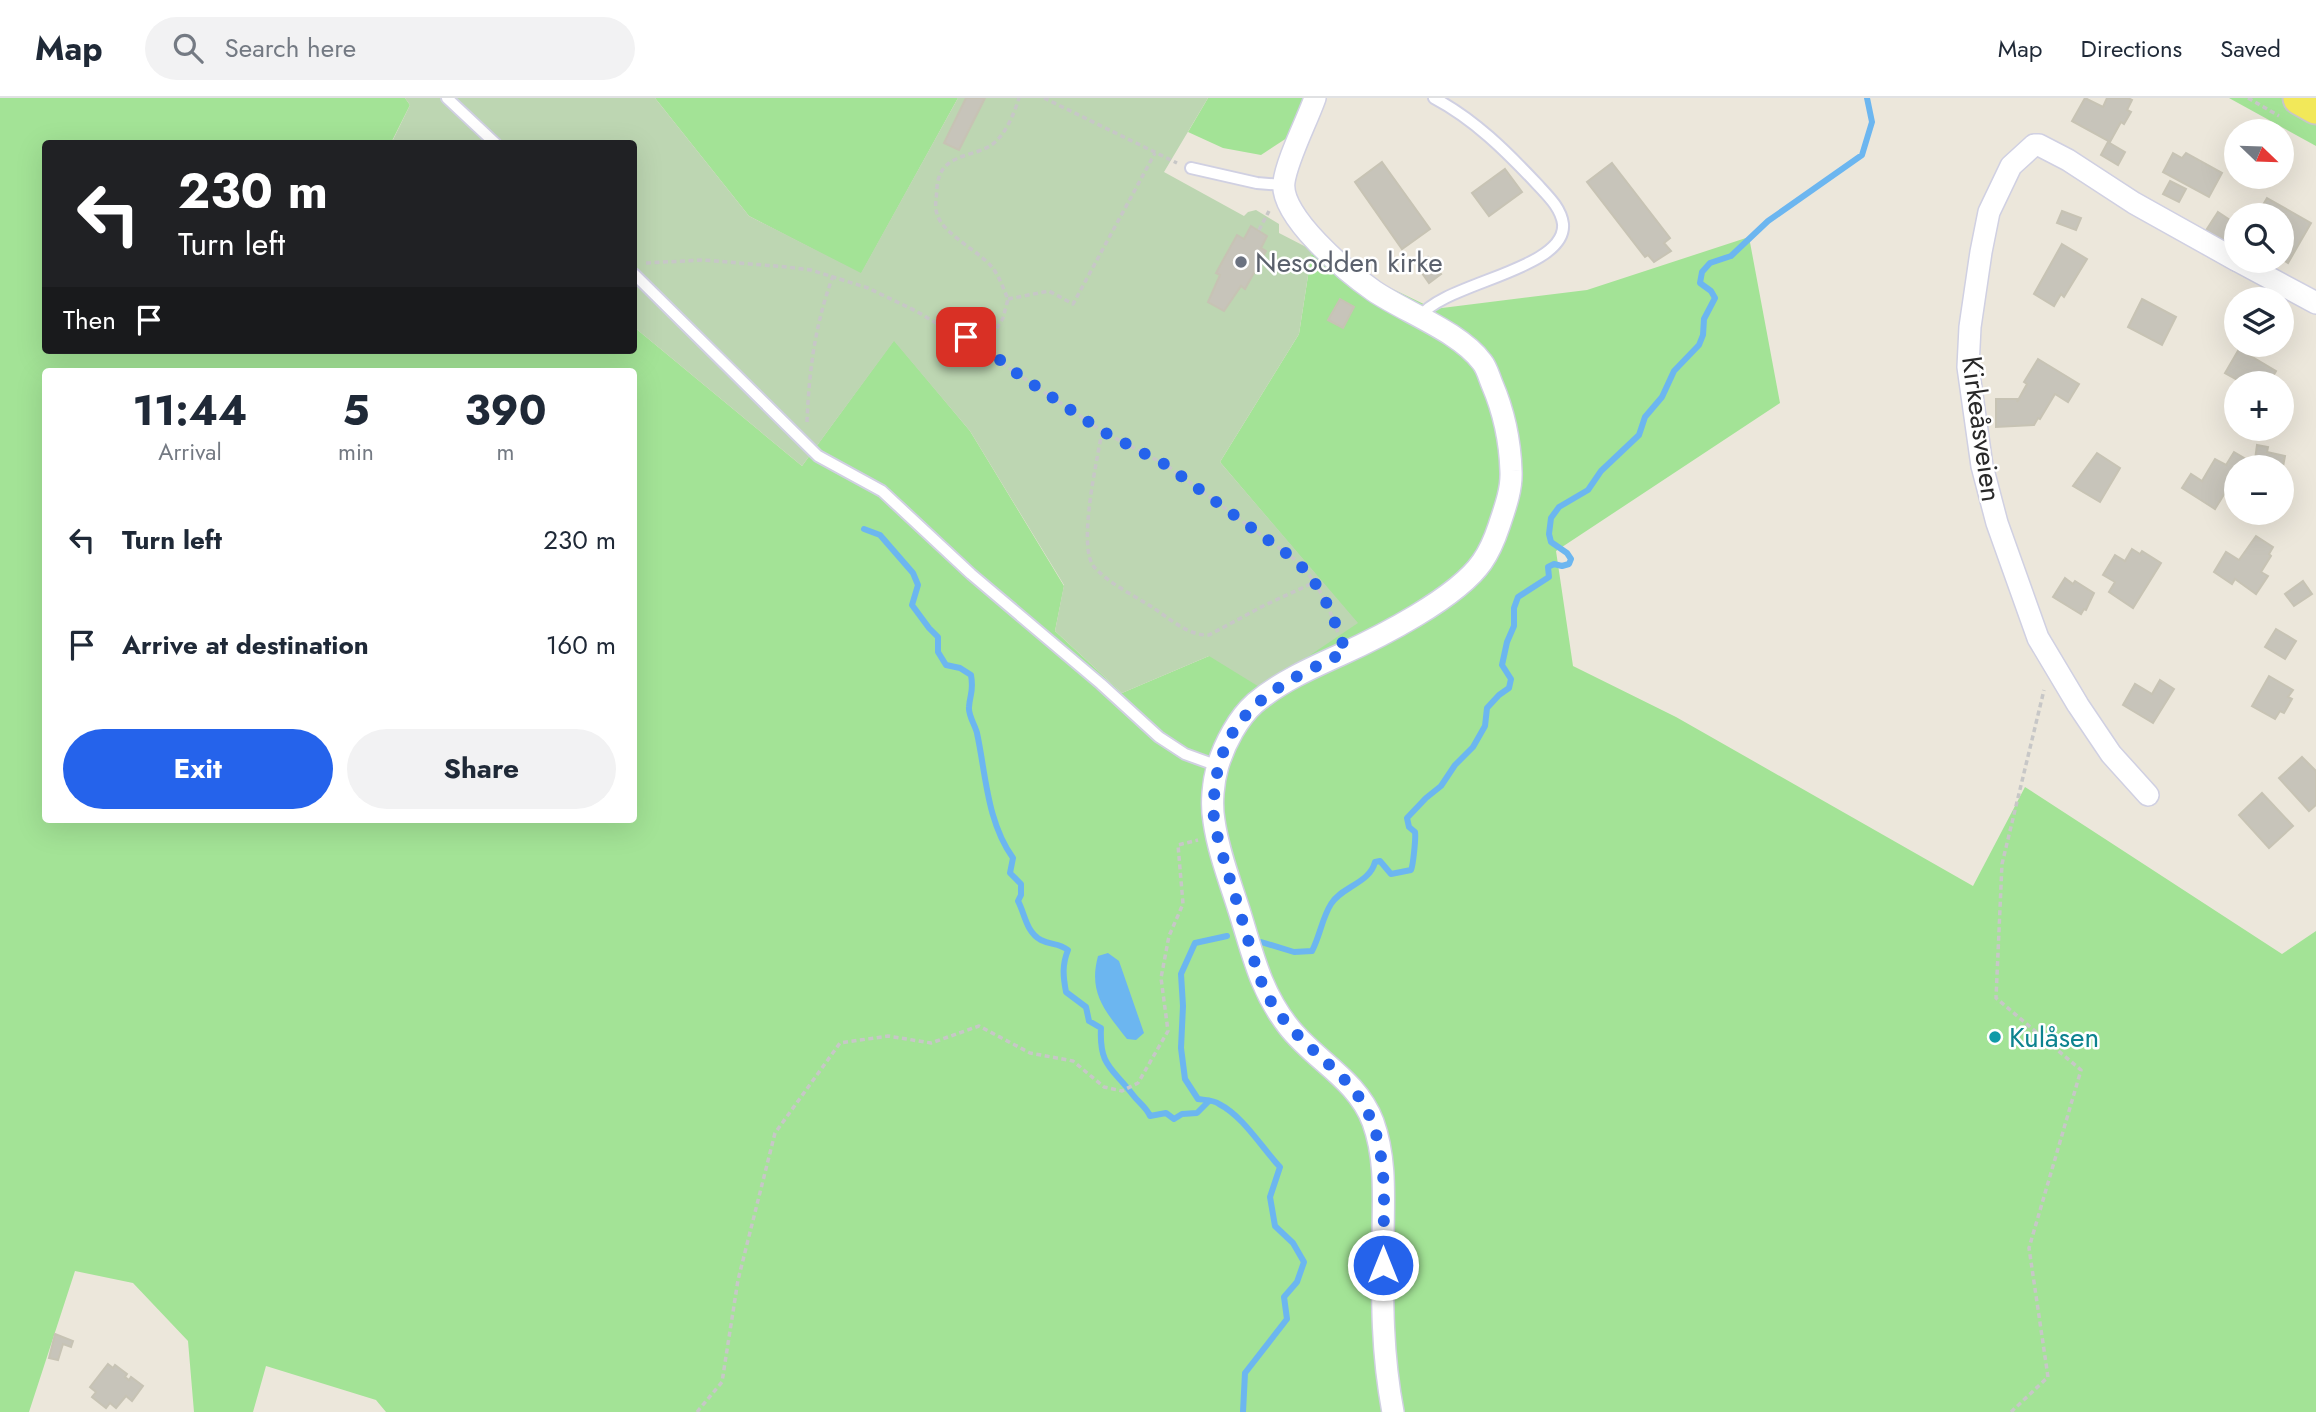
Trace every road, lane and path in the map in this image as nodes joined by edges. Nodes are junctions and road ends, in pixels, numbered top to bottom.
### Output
1 (447, 98) edge
2 (1019, 98) edge
3 (1044, 98) edge
4 (1315, 98) edge
5 (1434, 98) edge
6 (2300, 98) edge
7 (2316, 107) edge
8 (492, 140) edge
9 (1155, 153) junction
10 (1191, 168) joint
11 (1283, 184) junction
12 (2224, 253) edge
13 (637, 264) edge
14 (2261, 273) edge
15 (833, 276) junction
16 (637, 277) edge
17 (1008, 299) junction
18 (2316, 303) edge
19 (1420, 317) junction
20 (988, 344) junction
21 (1102, 431) junction
22 (806, 444) junction
23 (1315, 582) junction
24 (1346, 652) junction
25 (2051, 661) junction
26 (1218, 766) junction
27 (2148, 795) dead end
28 (1217, 835) junction
29 (697, 1412) edge
30 (1393, 1412) edge
31 (2011, 1412) edge

1 - 8 lane
2 - 17 path
3 - 9 path
4 - 11 street
5 - 19 lane
6 - 7 main road
9 - 10 path
9 - 17 path
10 - 11 lane
11 - 19 street
12 - 25 street, Kirkeåsveien
13 - 15 path
14 - 18 street, Kirkeåsveien
15 - 20 path
15 - 22 path
16 - 22 lane
17 - 20 path
19 - 24 street
20 - 21 path
21 - 23 path
21 - 23 path
22 - 26 lane
23 - 24 path
24 - 26 street
25 - 27 street, Kirkeåsveien
25 - 31 path
26 - 28 street
28 - 29 path
28 - 30 street

